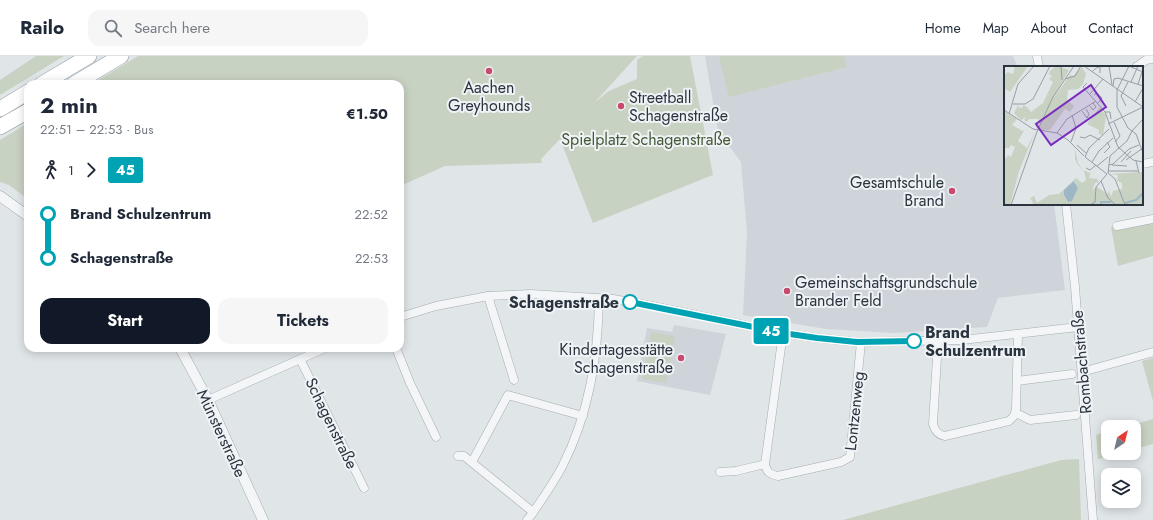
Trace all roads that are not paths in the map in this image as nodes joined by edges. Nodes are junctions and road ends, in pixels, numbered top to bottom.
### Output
1 (89, 56) edge
2 (121, 56) edge
3 (1037, 56) edge
4 (1148, 59) edge
5 (1039, 66) edge
6 (1138, 66) edge
7 (49, 80) edge
8 (81, 80) edge
9 (24, 94) edge
10 (0, 109) edge
11 (24, 113) edge
12 (0, 127) edge
13 (1153, 162) edge
14 (1143, 164) edge
15 (0, 196) edge
16 (1066, 205) edge
17 (24, 213) edge
18 (1153, 219) edge
19 (1117, 226) dead end
20 (488, 296) junction
21 (600, 299) junction
22 (404, 317) edge
23 (1078, 327) junction
24 (783, 333) junction
25 (1018, 335) junction
26 (938, 341) junction
27 (861, 342) junction
28 (182, 352) edge
29 (316, 352) edge
30 (398, 352) edge
31 (1153, 352) edge
32 (300, 359) junction
33 (1082, 372) junction
34 (1072, 374) dead end
35 (514, 380) dead end
36 (1017, 381) junction
37 (208, 400) junction
38 (1016, 413) junction
39 (1076, 415) dead end
40 (583, 416) junction
41 (436, 437) dead end
42 (458, 456) dead end
43 (472, 462) junction
44 (765, 464) junction
45 (720, 472) dead end
46 (364, 488) dead end
47 (534, 512) junction
48 (263, 520) edge
49 (527, 520) edge
50 (1093, 520) edge

1 - 7 highway
2 - 8 highway
3 - 5 street
4 - 6 street
9 - 10 highway
11 - 12 highway
13 - 14 street
15 - 17 street
16 - 23 street, Rombachstraße
18 - 19 street
20 - 21 street
20 - 22 street
20 - 35 street
21 - 24 street
21 - 40 street
23 - 25 street
23 - 33 street, Rombachstraße
24 - 27 street
24 - 44 street
25 - 26 street
25 - 36 street
26 - 27 street
26 - 38 street
27 - 44 street, Lontzenweg
28 - 37 street, Münsterstraße
29 - 32 street, Schagenstraße
30 - 41 street
31 - 33 street
32 - 37 street, Schagenstraße
32 - 46 street, Schagenstraße
33 - 50 street, Rombachstraße
34 - 36 street
36 - 38 street
37 - 48 street, Münsterstraße
38 - 39 street
40 - 43 street
40 - 47 street
42 - 43 street
43 - 47 street
44 - 45 street
47 - 49 street

